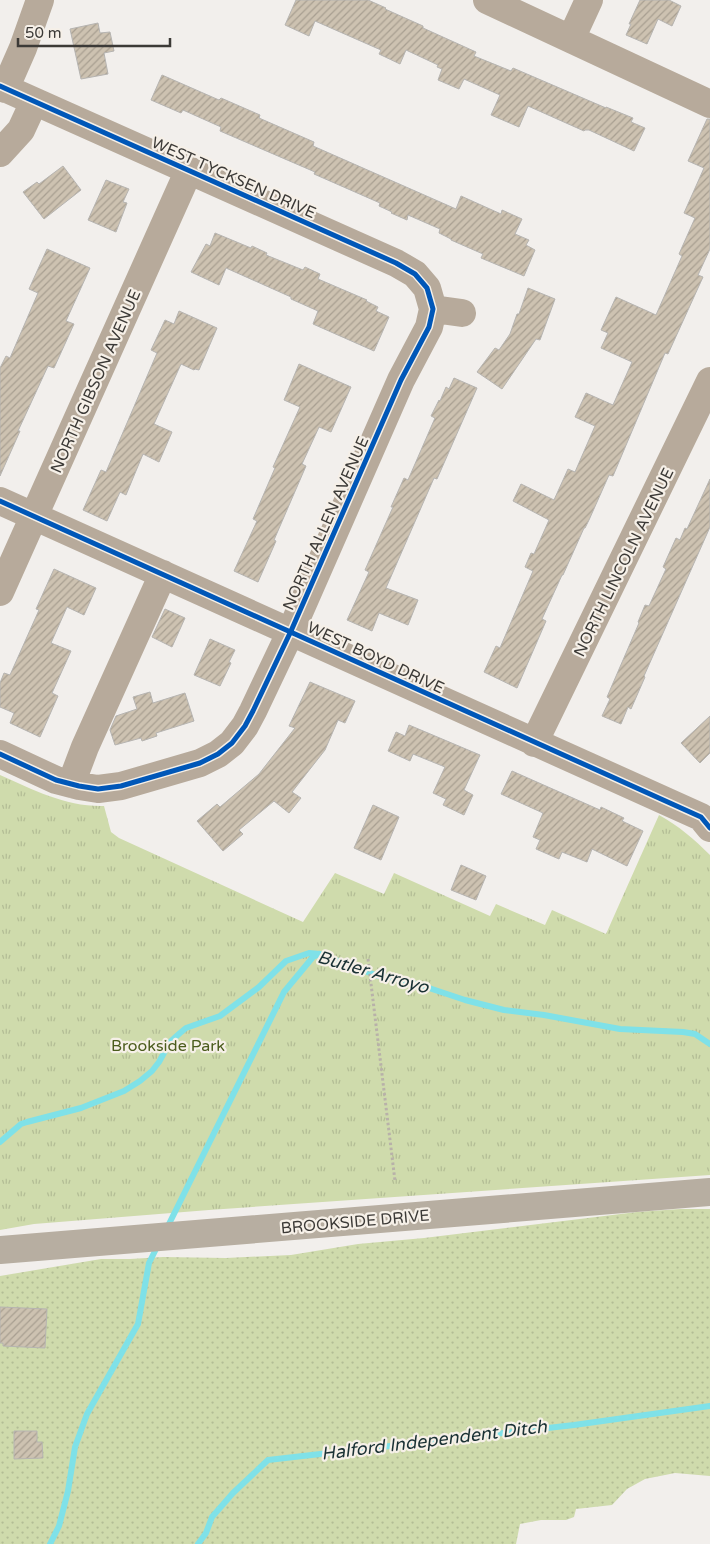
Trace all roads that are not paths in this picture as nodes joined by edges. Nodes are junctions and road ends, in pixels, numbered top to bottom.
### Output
1 (40, 0) edge
2 (487, 0) edge
3 (589, 0) edge
4 (571, 39) junction
5 (3, 87) edge
6 (34, 102) junction
7 (710, 104) edge
8 (0, 153) edge
9 (189, 170) junction
10 (433, 309) junction
11 (462, 313) dead end
12 (710, 381) edge
13 (0, 501) edge
14 (35, 516) junction
15 (163, 574) junction
16 (0, 592) edge
17 (291, 631) junction
18 (534, 743) junction
19 (0, 754) edge
20 (72, 784) junction
21 (707, 819) edge
22 (710, 1192) edge
23 (0, 1250) edge

1 - 5 street
2 - 4 street
3 - 4 street
4 - 7 street
5 - 6 street, WEST TYCKSEN DRIVE
6 - 8 street
6 - 9 street, WEST TYCKSEN DRIVE
9 - 10 street, WEST TYCKSEN DRIVE
9 - 14 street, NORTH GIBSON AVENUE
10 - 11 street
10 - 17 street, NORTH ALLEN AVENUE
12 - 18 street, NORTH LINCOLN AVENUE
13 - 14 street, WEST BOYD DRIVE
14 - 15 street, WEST BOYD DRIVE
14 - 16 street, NORTH GIBSON AVENUE
15 - 17 street, WEST BOYD DRIVE
15 - 20 street
17 - 18 street, WEST BOYD DRIVE
17 - 20 street, NORTH ALLEN AVENUE
18 - 21 street, WEST BOYD DRIVE
19 - 20 street, NORTH ALLEN AVENUE
22 - 23 main road, BROOKSIDE DRIVE

